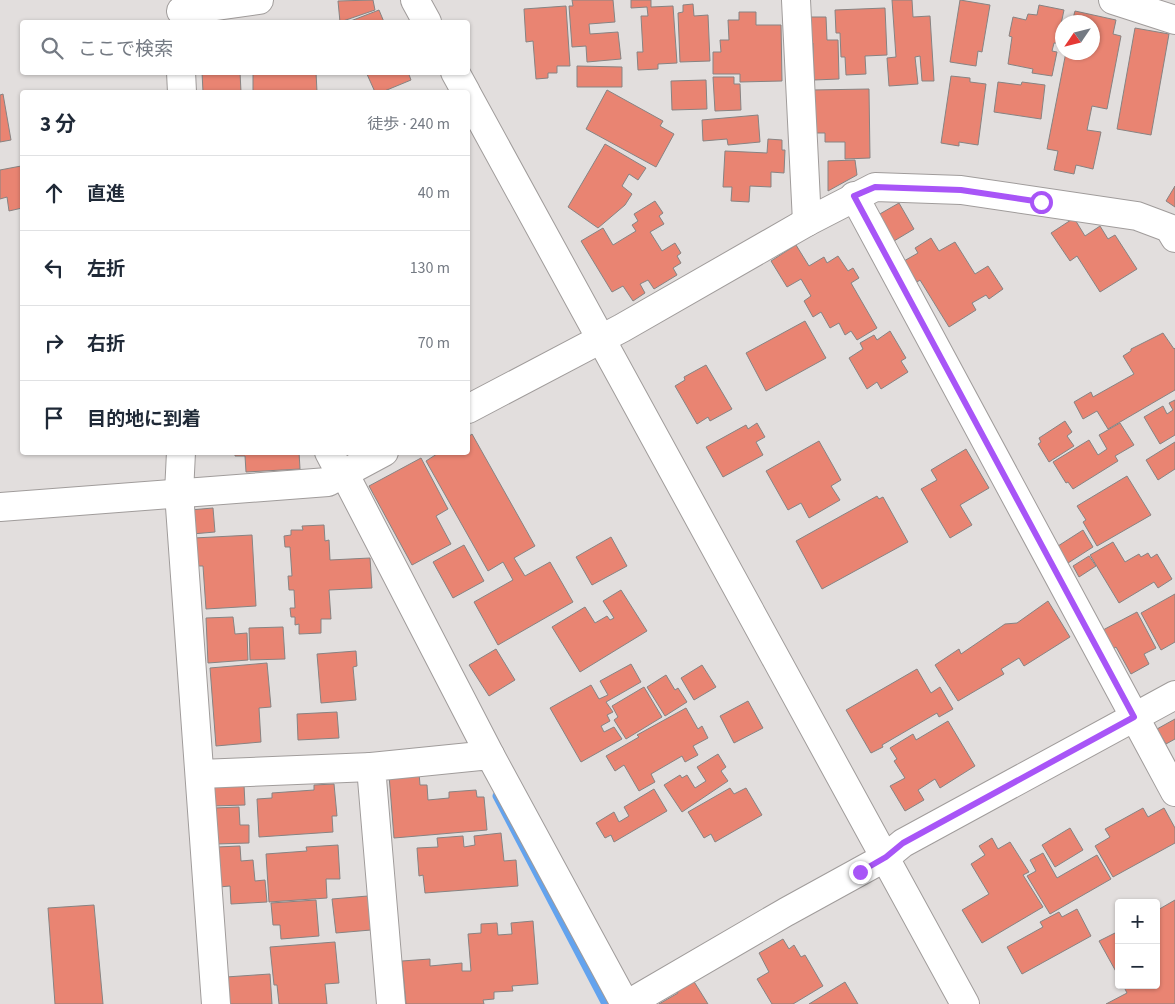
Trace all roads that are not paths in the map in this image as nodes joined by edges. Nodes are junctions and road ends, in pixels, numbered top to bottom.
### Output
1 (259, 0) edge
2 (415, 0) edge
3 (796, 0) edge
4 (1128, 2) edge
5 (178, 11) edge
6 (426, 20) edge
7 (1175, 20) edge
8 (181, 75) edge
9 (457, 75) edge
10 (182, 90) edge
11 (465, 90) edge
12 (470, 100) edge
13 (854, 196) junction
14 (807, 222) junction
15 (1175, 238) edge
16 (601, 339) junction
17 (470, 408) edge
18 (180, 455) edge
19 (375, 455) edge
20 (338, 467) edge
21 (179, 493) junction
22 (0, 507) edge
23 (1175, 695) edge
24 (1134, 717) junction
25 (490, 755) junction
26 (371, 767) junction
27 (200, 774) junction
28 (1175, 792) edge
29 (886, 857) junction
30 (216, 1004) edge
31 (391, 1004) edge
32 (627, 1004) edge
33 (966, 1004) edge

1 - 5 street
2 - 6 street
3 - 14 street
4 - 7 street
8 - 10 street
9 - 11 street
12 - 16 street
13 - 14 street
13 - 15 street
13 - 24 street
14 - 16 street
16 - 17 street
16 - 29 street
18 - 21 street
19 - 20 street
20 - 21 street
20 - 25 street
21 - 22 street
21 - 27 street
23 - 24 street
24 - 28 street
24 - 29 street
25 - 26 street
25 - 32 street
26 - 27 street
26 - 31 street
27 - 30 street
29 - 32 street
29 - 33 street

